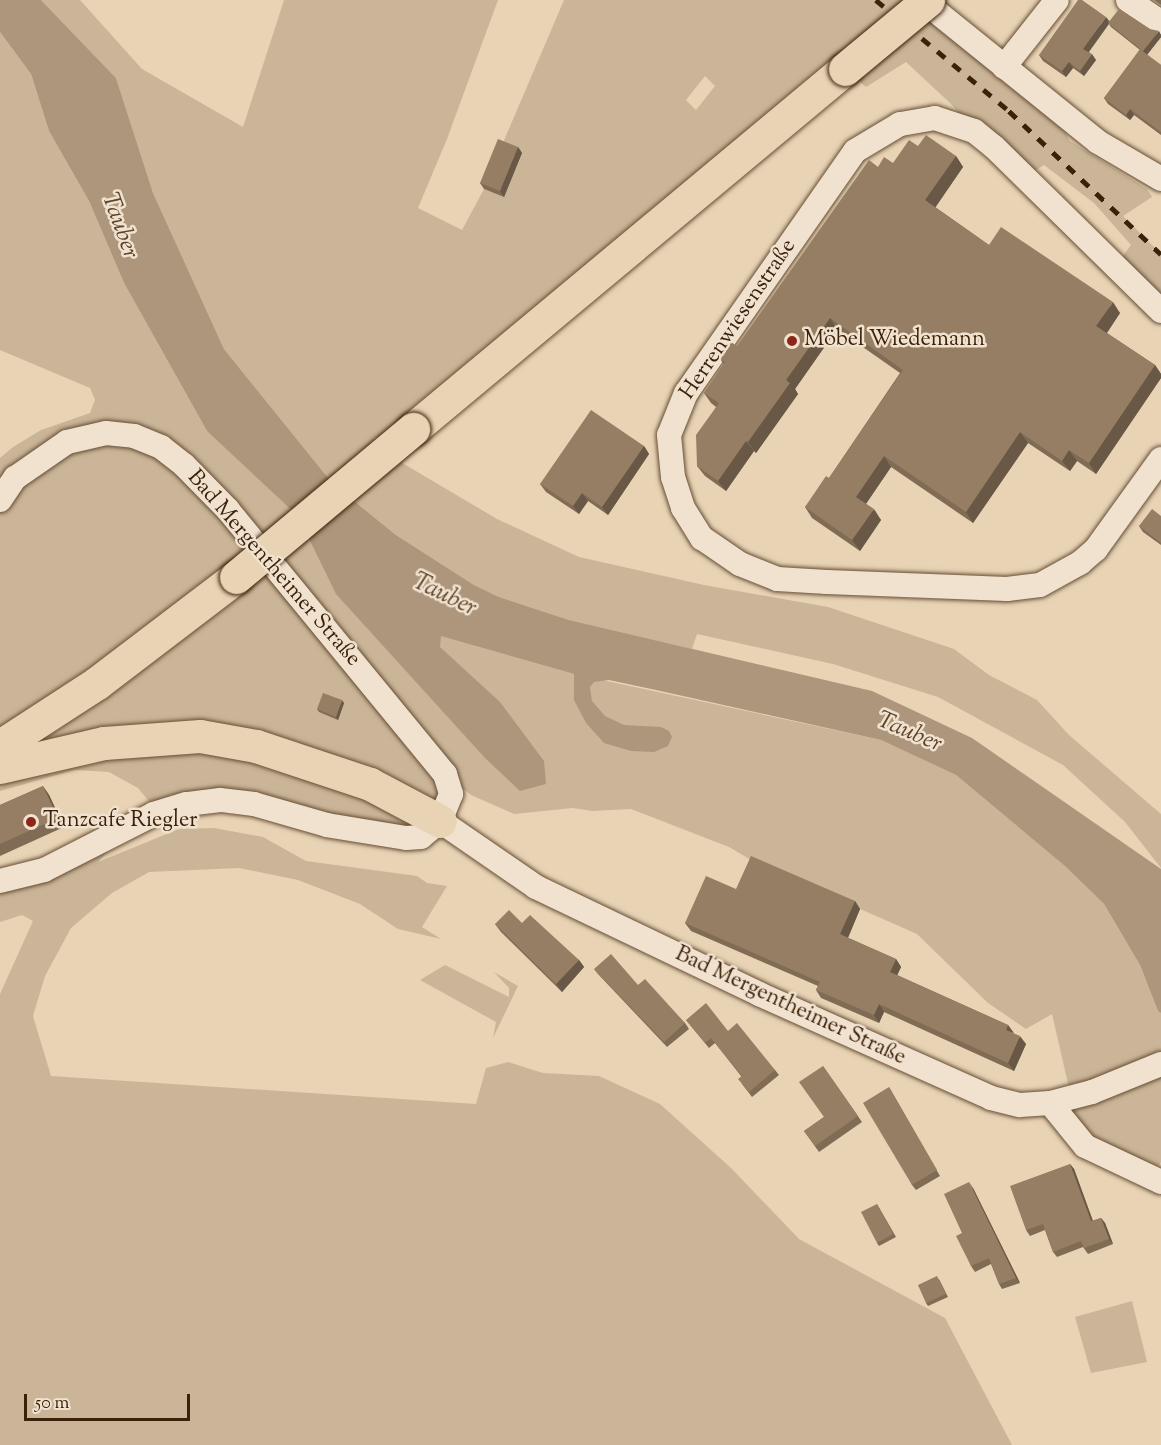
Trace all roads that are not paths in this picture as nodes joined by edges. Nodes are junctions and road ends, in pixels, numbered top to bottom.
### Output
1 (922, 0) edge
2 (928, 0) edge
3 (1057, 0) edge
4 (1128, 0) edge
5 (1161, 22) edge
6 (1004, 67) junction
7 (1161, 178) edge
8 (1161, 311) edge
9 (1161, 459) edge
10 (0, 500) edge
11 (0, 746) edge
12 (0, 767) edge
13 (440, 821) junction
14 (0, 881) edge
15 (1152, 1068) edge
16 (1050, 1103) junction
17 (1161, 1182) edge

1 - 6 street
2 - 11 main road, bridge
3 - 6 street
4 - 5 street
6 - 7 street
8 - 9 street, Herrenwiesenstraße
10 - 13 street, Bad Mergentheimer Straße
12 - 13 main road
13 - 14 street
13 - 16 street, Bad Mergentheimer Straße
15 - 16 street, Bad Mergentheimer Straße
16 - 17 street

